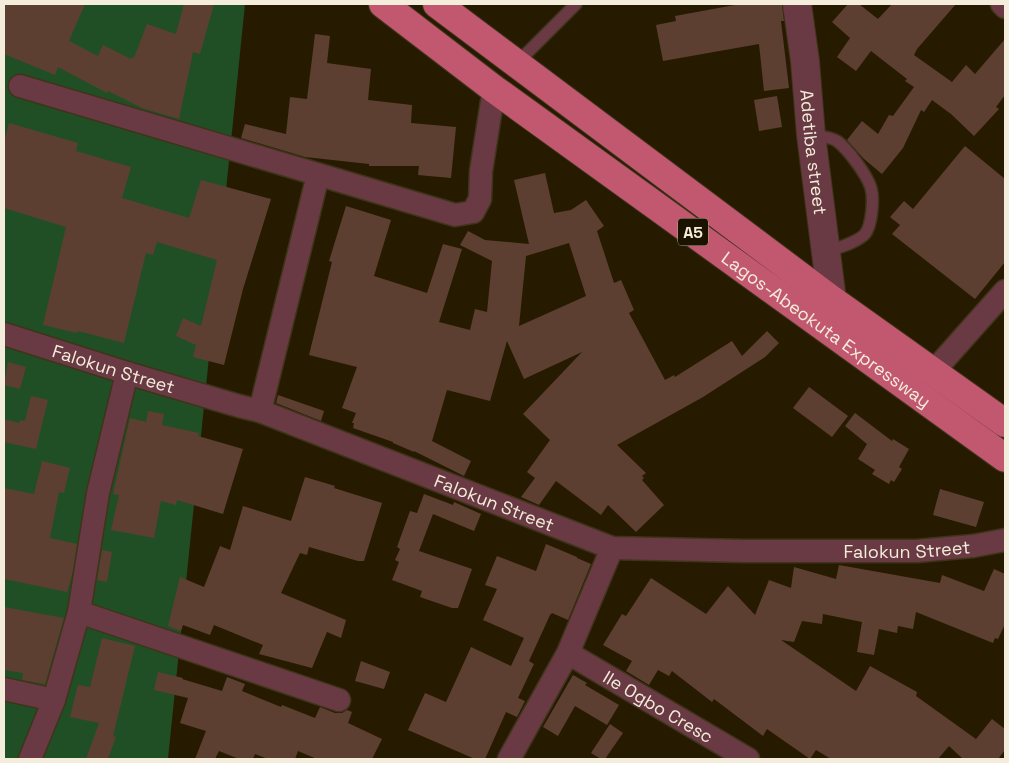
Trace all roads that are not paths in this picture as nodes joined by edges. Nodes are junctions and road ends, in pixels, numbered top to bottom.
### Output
1 (383, 4) edge
2 (797, 4) edge
3 (1002, 4) edge
4 (573, 5) edge
5 (1005, 6) edge
6 (449, 7) edge
7 (517, 63) junction
8 (20, 86) dead end
9 (494, 89) junction
10 (811, 135) junction
11 (318, 175) junction
12 (827, 252) junction
13 (1005, 291) edge
14 (832, 300) junction
15 (4, 334) edge
16 (933, 372) junction
17 (127, 373) junction
18 (260, 411) junction
19 (1005, 423) edge
20 (1005, 458) edge
21 (1005, 540) edge
22 (612, 548) junction
23 (79, 612) junction
24 (568, 653) junction
25 (4, 689) edge
26 (54, 700) junction
27 (339, 700) dead end
28 (30, 759) edge
29 (509, 759) edge
30 (748, 759) edge

1 - 9 highway, Lagos-Abeokuta Expressway / A5
2 - 10 street, Adetiba street
3 - 5 street
4 - 7 lane
6 - 7 highway, Lagos-Abeokuta Expressway / A5
7 - 14 highway, Lagos-Abeokuta Expressway / A5
8 - 11 street
9 - 11 street
9 - 20 highway, Lagos-Abeokuta Expressway / A5
10 - 12 street, Adetiba street
10 - 12 lane
11 - 18 street
12 - 14 street, Adetiba street
13 - 16 street
14 - 16 highway, Lagos-Abeokuta Expressway / A5
15 - 17 street, Falokun Street
16 - 19 highway, Lagos-Abeokuta Expressway / A5
17 - 18 street, Falokun Street
17 - 23 street
18 - 22 street, Falokun Street
21 - 22 street, Falokun Street
22 - 24 street
23 - 26 street
23 - 27 street
24 - 29 street
24 - 30 street, Ile Ogbo Cresc
25 - 26 street
26 - 28 street

